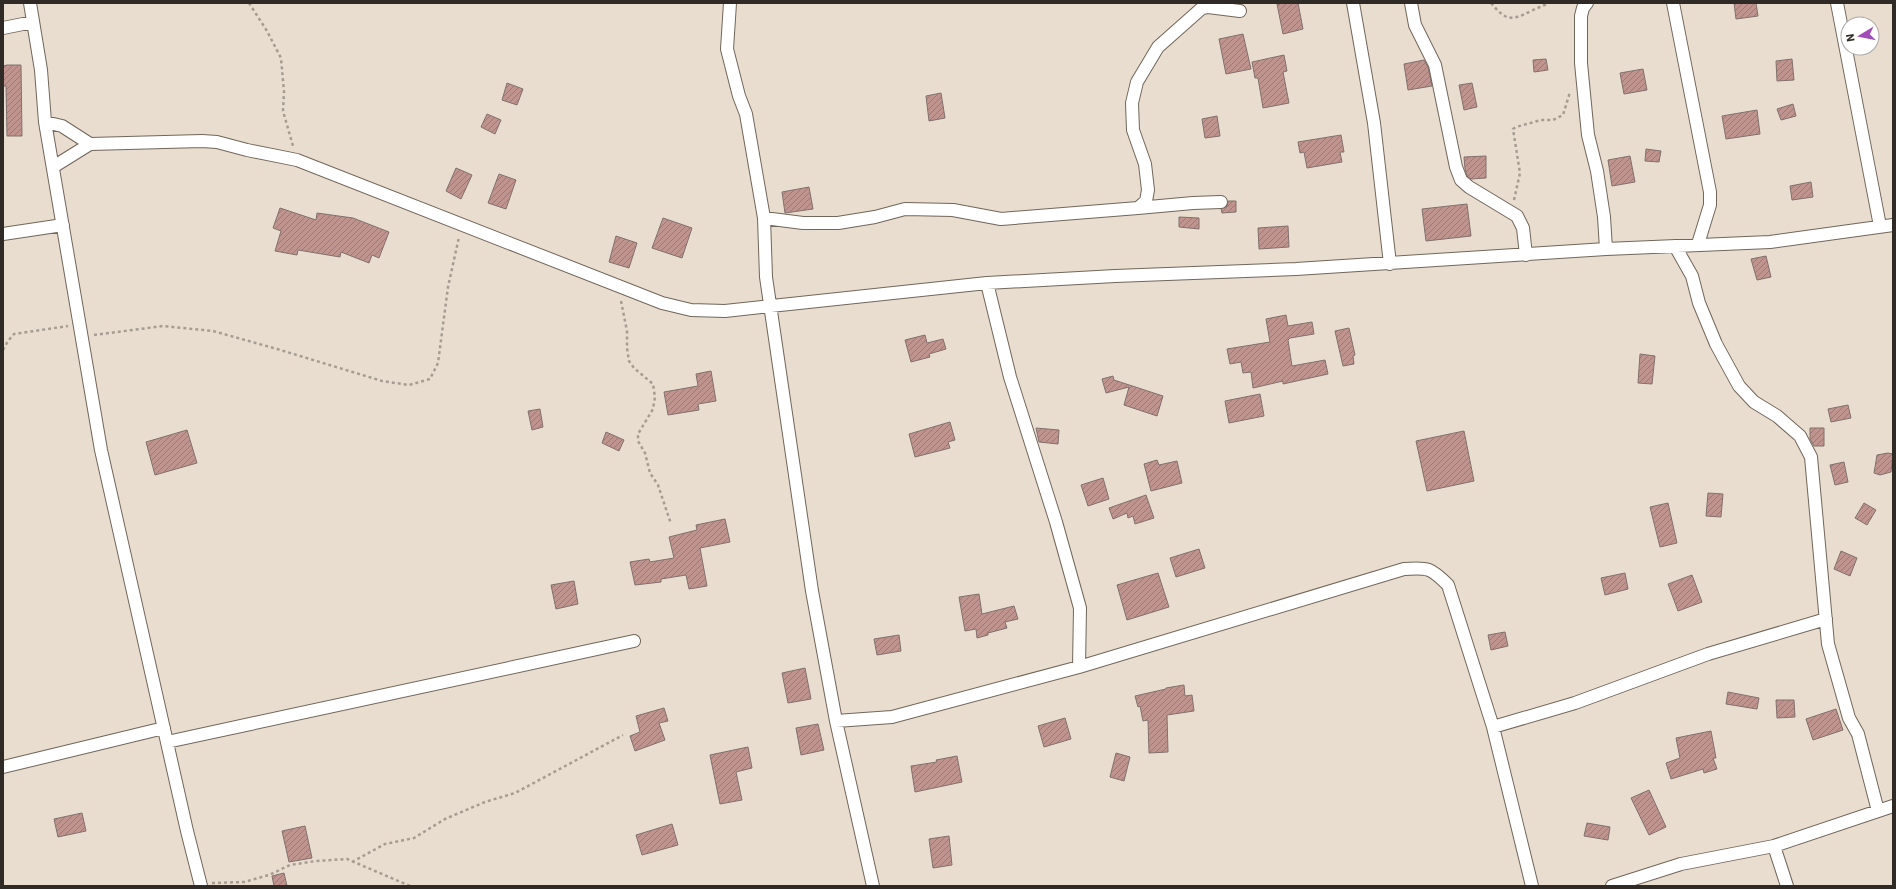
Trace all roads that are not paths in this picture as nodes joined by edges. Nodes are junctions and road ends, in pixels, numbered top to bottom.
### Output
1 (30, 3) edge
2 (730, 3) edge
3 (1353, 3) edge
4 (1411, 3) edge
5 (1587, 3) edge
6 (1673, 3) edge
7 (1837, 3) edge
8 (1240, 11) dead end
9 (33, 22) junction
10 (3, 28) edge
11 (45, 122) junction
12 (90, 144) junction
13 (53, 167) junction
14 (1222, 202) dead end
15 (1138, 208) junction
16 (764, 218) junction
17 (63, 225) junction
18 (1893, 225) edge
19 (1880, 226) junction
20 (3, 234) edge
21 (1698, 244) junction
22 (1675, 246) junction
23 (1606, 249) junction
24 (1526, 255) junction
25 (1390, 264) junction
26 (987, 283) junction
27 (770, 307) junction
28 (1826, 619) junction
29 (634, 641) dead end
30 (1079, 667) junction
31 (836, 721) junction
32 (1493, 727) junction
33 (164, 728) junction
34 (167, 742) junction
35 (3, 767) edge
36 (1893, 806) edge
37 (1878, 811) junction
38 (1774, 846) junction
39 (200, 884) edge
40 (873, 886) edge
41 (1532, 886) edge
42 (1612, 886) edge
43 (1787, 886) edge

1 - 9 street
2 - 16 street
3 - 25 street
4 - 24 street
5 - 23 street
6 - 21 street
7 - 19 street
8 - 15 street
9 - 10 street
9 - 11 street
11 - 12 street
11 - 13 street
12 - 13 street
12 - 27 street
13 - 17 street
14 - 15 street
15 - 16 street
16 - 27 street
17 - 20 street
17 - 33 street
18 - 19 street
19 - 21 street
21 - 22 street
22 - 23 street
22 - 28 street
23 - 24 street
24 - 25 street
25 - 26 street
26 - 27 street
26 - 30 street
27 - 31 street
28 - 32 street
28 - 37 street
29 - 34 street
30 - 31 street
30 - 32 street
31 - 40 street
32 - 41 street
33 - 34 street
33 - 35 street
34 - 39 street
36 - 37 street
37 - 38 street
38 - 42 street
38 - 43 street

